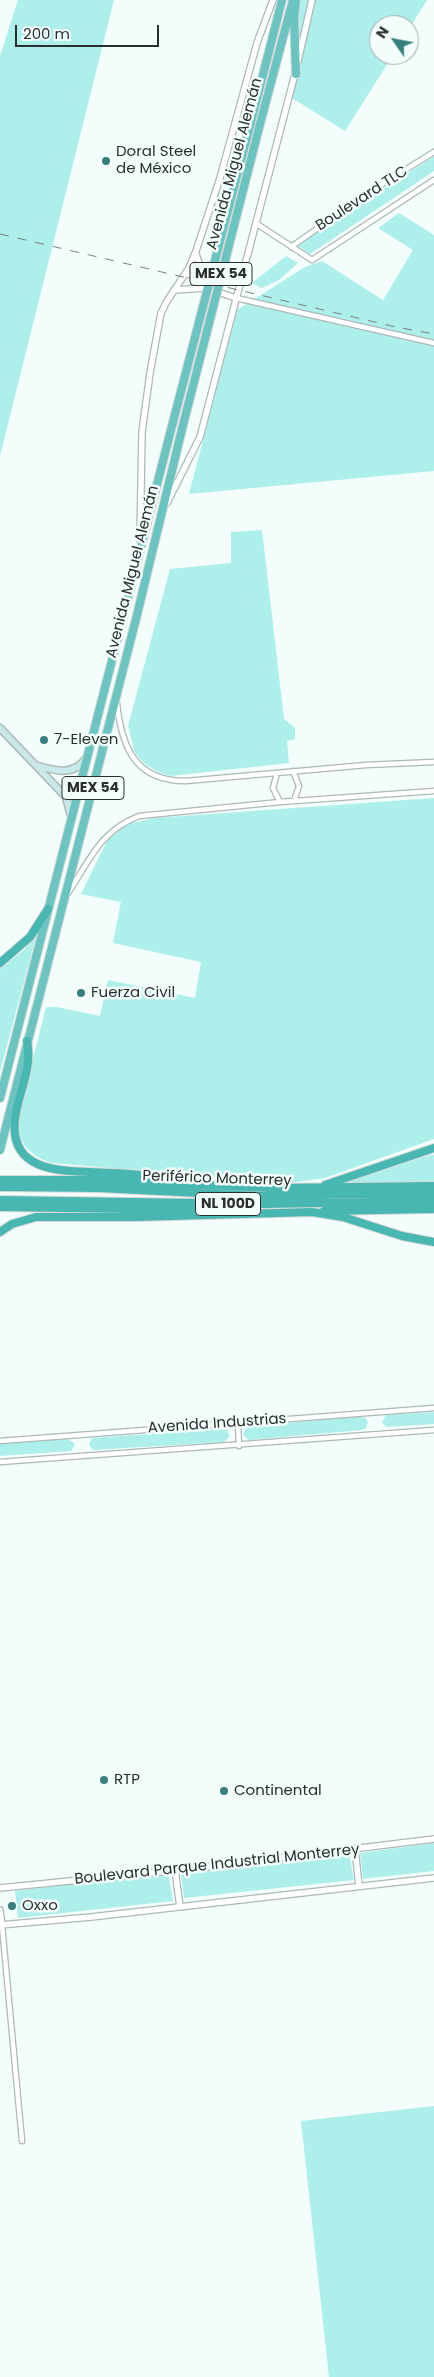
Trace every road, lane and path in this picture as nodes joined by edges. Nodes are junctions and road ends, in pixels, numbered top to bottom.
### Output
1 (273, 0) edge
2 (282, 0) edge
3 (295, 0) edge
4 (312, 0) edge
5 (296, 74) junction
6 (434, 152) edge
7 (434, 180) edge
8 (257, 224) junction
9 (291, 247) junction
10 (196, 251) junction
11 (246, 264) junction
12 (185, 274) junction
13 (226, 282) dead end
14 (174, 290) junction
15 (236, 298) junction
16 (434, 343) edge
17 (161, 517) junction
18 (135, 577) junction
19 (116, 699) junction
20 (0, 728) edge
21 (86, 758) junction
22 (434, 762) edge
23 (37, 766) junction
24 (293, 772) junction
25 (276, 774) junction
26 (434, 786) edge
27 (432, 791) edge
28 (294, 801) junction
29 (280, 802) junction
30 (71, 819) junction
31 (66, 896) junction
32 (48, 910) junction
33 (0, 963) edge
34 (27, 1041) junction
35 (0, 1098) edge
36 (434, 1148) edge
37 (0, 1150) edge
38 (0, 1180) edge
39 (24, 1183) junction
40 (225, 1186) junction
41 (434, 1186) edge
42 (0, 1187) edge
43 (308, 1187) junction
44 (434, 1194) edge
45 (0, 1200) edge
46 (434, 1201) edge
47 (22, 1203) junction
48 (0, 1207) edge
49 (434, 1209) edge
50 (312, 1212) junction
51 (246, 1213) junction
52 (0, 1232) edge
53 (434, 1242) edge
54 (434, 1408) edge
55 (238, 1424) junction
56 (434, 1430) edge
57 (0, 1441) edge
58 (239, 1446) junction
59 (0, 1462) edge
60 (434, 1839) edge
61 (356, 1849) junction
62 (175, 1870) junction
63 (434, 1878) edge
64 (359, 1886) junction
65 (0, 1888) edge
66 (180, 1907) junction
67 (0, 1910) edge
68 (1, 1925) edge
69 (22, 2142) dead end

1 - 10 street
2 - 18 highway, Avenida Miguel Alemán / MEX 54, bridge
3 - 5 highway
3 - 17 highway, Avenida Miguel Alemán / MEX 54, bridge
4 - 5 street
5 - 8 street
6 - 9 street, Boulevard TLC
7 - 9 street, Boulevard TLC
8 - 9 street
8 - 11 street
10 - 11 street
10 - 12 street
11 - 15 street
12 - 13 street
12 - 14 street
14 - 15 street
14 - 18 street
15 - 16 street
15 - 17 street
17 - 19 highway, Avenida Miguel Alemán / MEX 54
18 - 21 highway, Avenida Miguel Alemán / MEX 54
19 - 25 street
19 - 31 highway, Avenida Miguel Alemán / MEX 54
20 - 23 main road
21 - 23 main road
21 - 30 highway, Avenida Miguel Alemán / MEX 54
22 - 24 street
23 - 30 main road
24 - 25 street
24 - 28 street
25 - 29 street
26 - 27 street
27 - 28 street
28 - 29 street
29 - 31 street
30 - 32 highway, Avenida Miguel Alemán / MEX 54
31 - 34 highway, Avenida Miguel Alemán / MEX 54
32 - 33 highway
32 - 35 highway, Avenida Miguel Alemán / MEX 54
34 - 37 highway, Avenida Miguel Alemán / MEX 54
34 - 40 highway
36 - 43 highway
38 - 39 highway
39 - 40 highway
39 - 42 highway, Periférico Monterrey / NL 100D
39 - 44 highway, Periférico Monterrey / NL 100D
40 - 43 highway
41 - 43 highway
45 - 47 highway, Periférico Monterrey / NL 100D
46 - 47 highway, Periférico Monterrey / NL 100D
47 - 48 highway
47 - 51 highway
49 - 50 highway
50 - 51 highway
50 - 53 highway
51 - 52 highway
54 - 55 street, Avenida Industrias
55 - 57 street, Avenida Industrias
55 - 58 street
56 - 58 street, Avenida Industrias
58 - 59 street, Avenida Industrias
60 - 61 street, Boulevard Parque Industrial Monterrey
61 - 62 street, Boulevard Parque Industrial Monterrey
61 - 64 street
62 - 65 street, Boulevard Parque Industrial Monterrey
62 - 66 street
63 - 64 street
64 - 66 street
66 - 68 street
67 - 68 street
68 - 69 street

